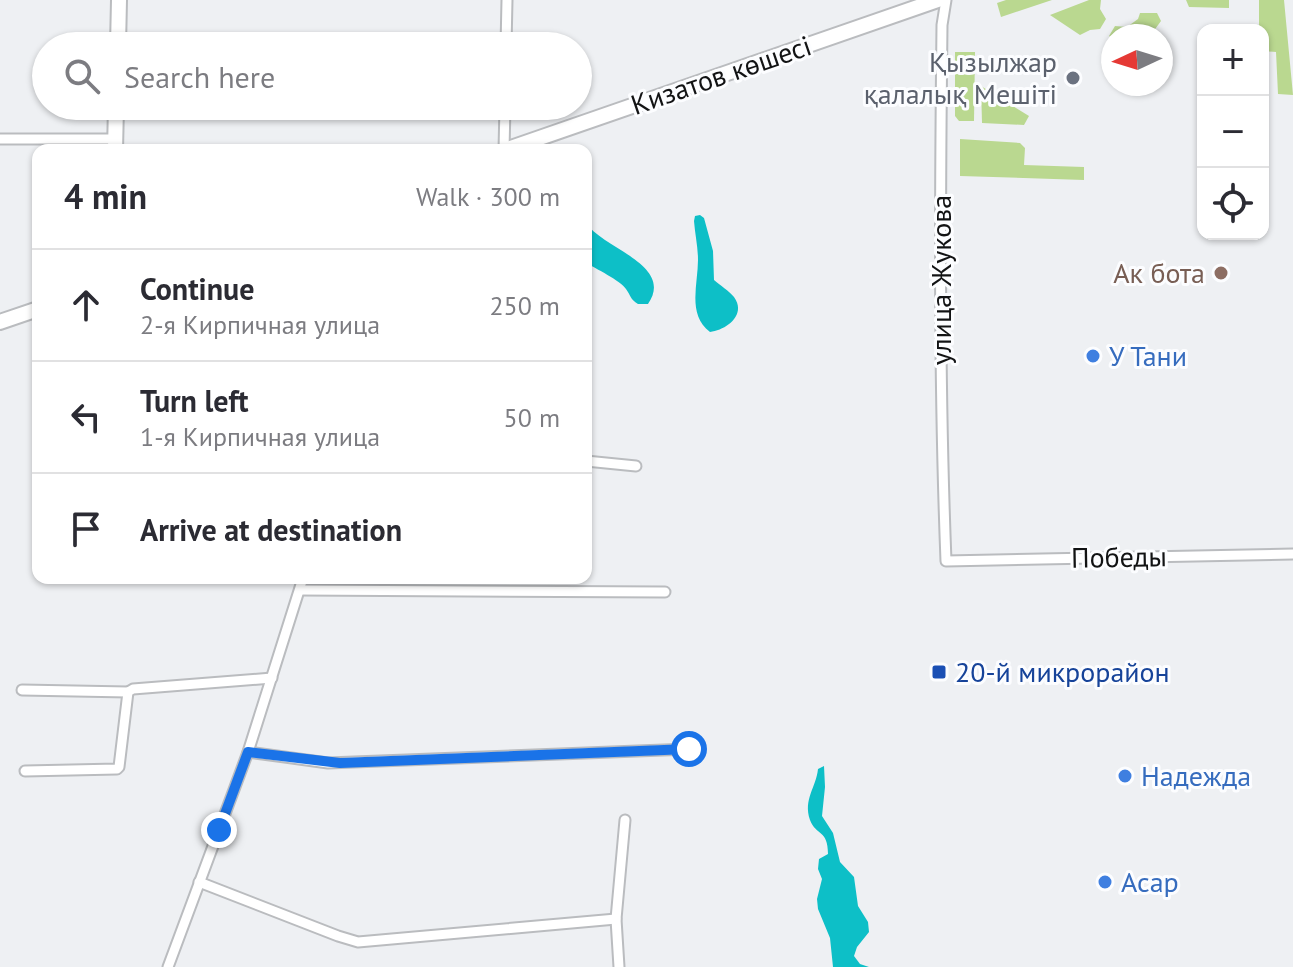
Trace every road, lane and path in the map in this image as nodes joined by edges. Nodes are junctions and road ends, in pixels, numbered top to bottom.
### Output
1 (119, 0) edge
2 (507, 0) edge
3 (938, 0) edge
4 (946, 0) edge
5 (118, 32) edge
6 (506, 32) edge
7 (116, 120) edge
8 (505, 120) edge
9 (591, 120) edge
10 (592, 120) edge
11 (0, 139) edge
12 (115, 144) edge
13 (504, 144) edge
14 (521, 144) edge
15 (32, 311) edge
16 (0, 322) edge
17 (592, 462) edge
18 (636, 466) dead end
19 (1293, 554) edge
20 (946, 561) joint
21 (302, 584) edge
22 (300, 590) junction
23 (665, 592) dead end
24 (272, 678) junction
25 (22, 690) dead end
26 (128, 692) junction
27 (689, 749) dead end
28 (248, 752) junction
29 (25, 771) dead end
30 (625, 820) dead end
31 (199, 882) junction
32 (616, 919) junction
33 (168, 967) edge
34 (619, 967) edge

1 - 5 main road
2 - 6 street
3 - 10 main road, Кизатов көшесі
4 - 20 street, улица Жукова
7 - 12 main road
8 - 13 street
9 - 14 main road, Кизатов көшесі
11 - 12 street
15 - 16 main road
17 - 18 street
19 - 20 street, Победы
21 - 22 street
22 - 23 street
22 - 24 street
24 - 26 street
24 - 28 street
25 - 26 street
26 - 29 street
27 - 28 street
28 - 31 street
30 - 32 street
31 - 32 street
31 - 33 street
32 - 34 street

